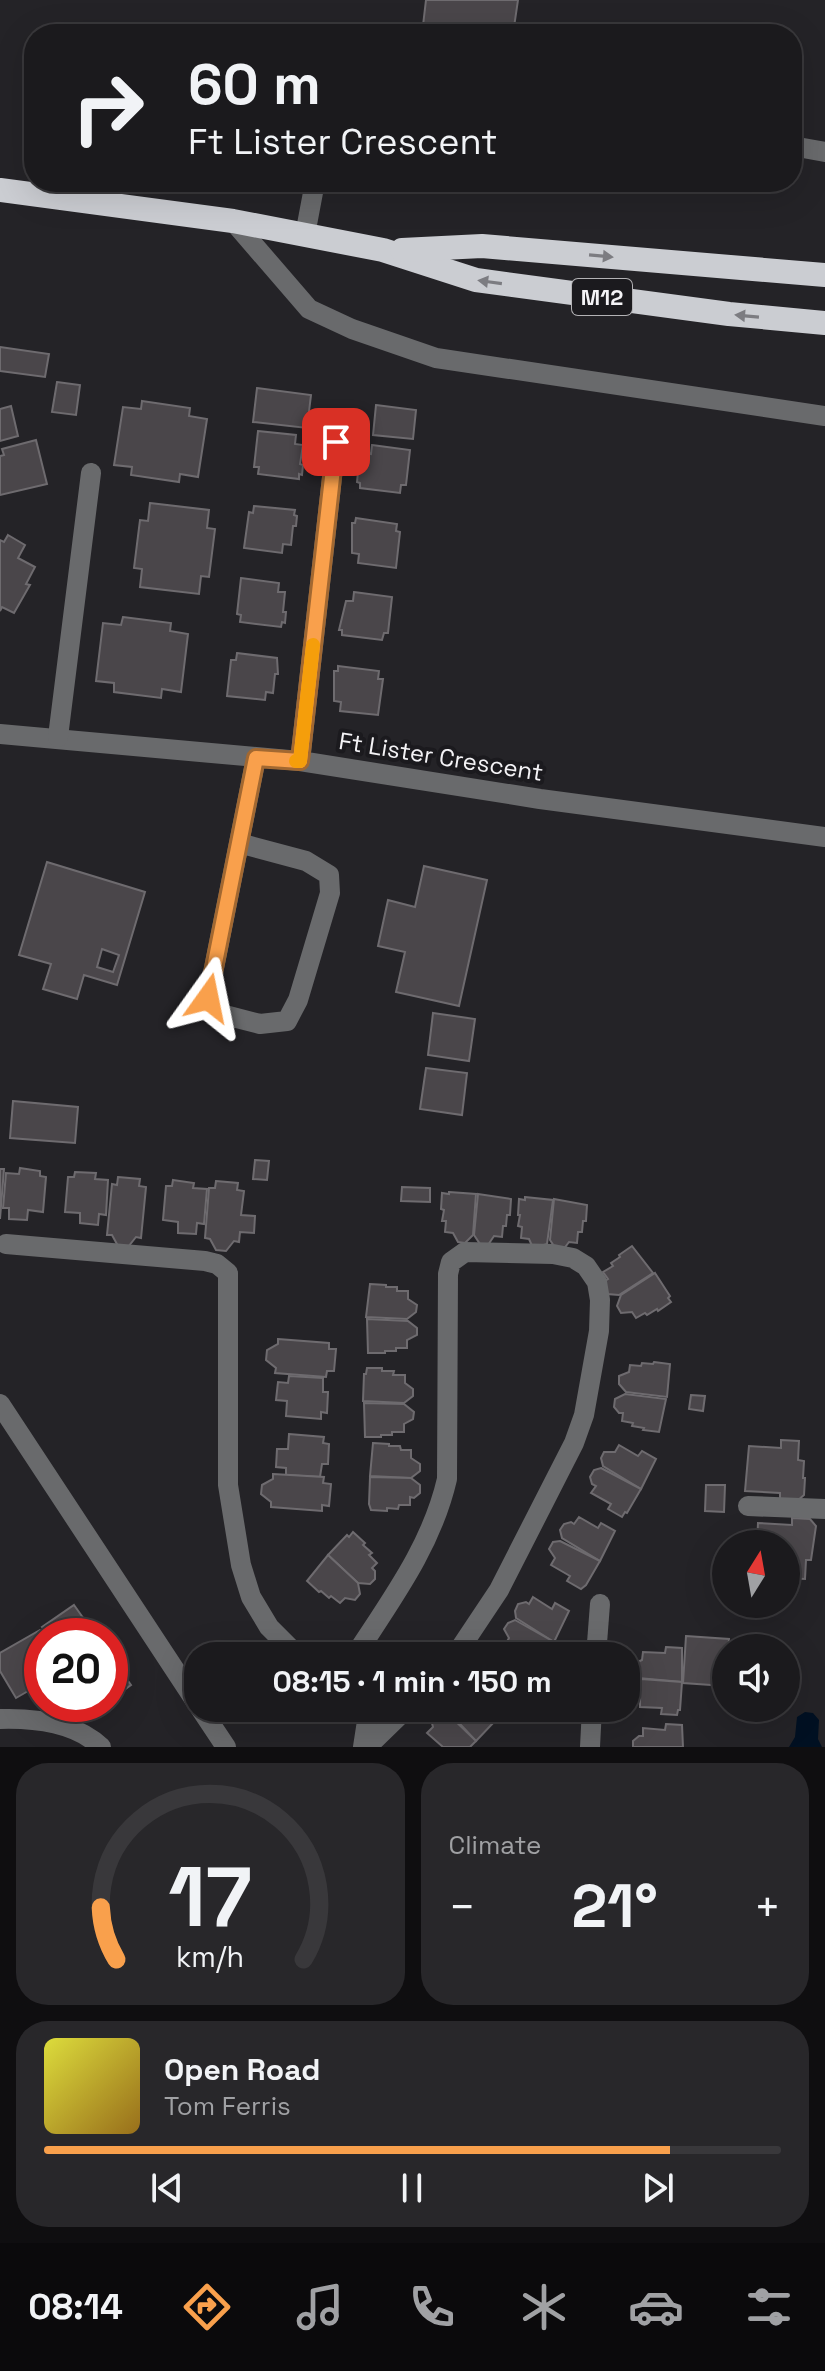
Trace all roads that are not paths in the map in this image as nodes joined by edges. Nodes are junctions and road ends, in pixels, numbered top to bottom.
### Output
1 (802, 148) edge
2 (825, 152) edge
3 (0, 190) edge
4 (313, 192) edge
5 (233, 221) junction
6 (305, 235) junction
7 (383, 250) junction
8 (825, 275) edge
9 (825, 323) edge
10 (825, 416) edge
11 (336, 442) dead end
12 (91, 473) dead end
13 (0, 734) edge
14 (58, 737) junction
15 (256, 758) junction
16 (300, 761) junction
17 (825, 837) edge
18 (239, 843) junction
19 (6, 1244) dead end
20 (0, 1404) edge
21 (748, 1506) dead end
22 (825, 1509) edge
23 (600, 1604) dead end
24 (284, 1642) edge
25 (368, 1642) edge
26 (464, 1642) edge
27 (597, 1642) edge
28 (184, 1683) edge
29 (0, 1719) edge
30 (207, 1722) edge
31 (368, 1722) edge
32 (392, 1722) edge
33 (591, 1722) edge
34 (218, 1744) edge
35 (101, 1747) edge
36 (365, 1747) edge
37 (590, 1747) edge

1 - 2 street
3 - 5 highway, M12
4 - 6 street
5 - 6 highway, M12
5 - 10 street
6 - 7 highway, M12
7 -> 8 highway, M12
9 -> 7 highway, M12
11 - 16 street
12 - 14 street
13 - 14 street, Ft Lister Crescent
14 - 15 street, Ft Lister Crescent
15 - 16 street, Ft Lister Crescent
15 - 18 street
16 - 17 street, Ft Lister Crescent
18 - 18 street
19 - 24 street
20 - 28 street
21 - 22 street
23 - 27 street
25 - 26 street
29 - 35 street
30 - 34 street
31 - 36 street
32 - 36 street
33 - 37 street

